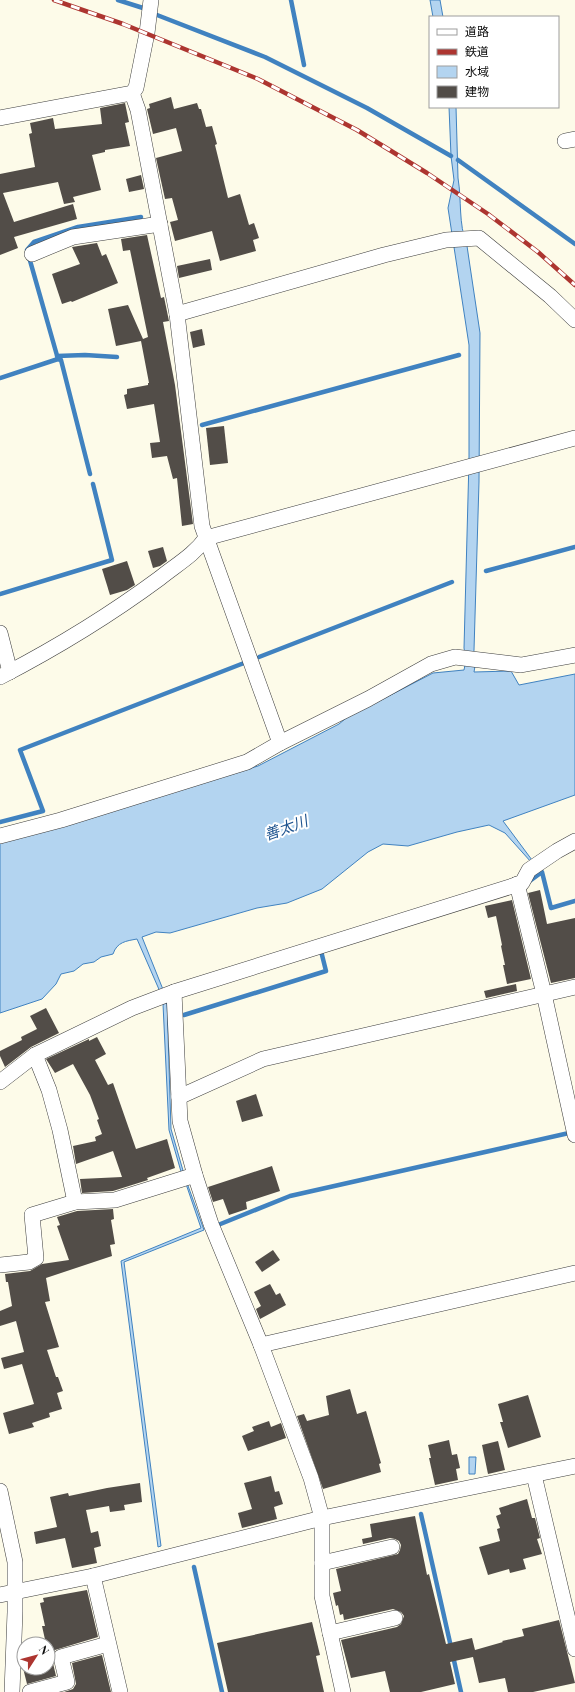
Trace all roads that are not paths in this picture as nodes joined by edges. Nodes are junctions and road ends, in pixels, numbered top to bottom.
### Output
1 (151, 0) edge
2 (132, 93) junction
3 (0, 118) edge
4 (160, 224) junction
5 (32, 254) dead end
6 (177, 314) junction
7 (575, 320) edge
8 (575, 438) edge
9 (206, 538) junction
10 (0, 633) edge
11 (575, 655) edge
12 (5, 675) edge
13 (280, 743) junction
14 (0, 836) edge
15 (575, 841) edge
16 (517, 884) junction
17 (575, 987) edge
18 (174, 992) junction
19 (544, 994) junction
20 (35, 1056) junction
21 (0, 1082) edge
22 (179, 1097) junction
23 (575, 1135) edge
24 (194, 1175) junction
25 (75, 1202) junction
26 (0, 1265) edge
27 (575, 1273) edge
28 (262, 1345) junction
29 (575, 1466) edge
30 (534, 1475) junction
31 (0, 1491) edge
32 (322, 1518) junction
33 (392, 1547) dead end
34 (322, 1563) junction
35 (93, 1576) junction
36 (7, 1594) edge
37 (395, 1618) dead end
38 (330, 1633) junction
39 (108, 1644) junction
40 (575, 1649) edge
41 (12, 1692) edge
42 (30, 1692) edge
43 (120, 1692) edge
44 (343, 1692) edge

1 - 2 street
2 - 3 street
2 - 4 street
4 - 5 street
4 - 6 street
6 - 7 street
6 - 9 street
8 - 9 street
9 - 12 street
9 - 13 street
10 - 12 street
11 - 13 street
13 - 14 street
15 - 16 street
16 - 18 street
16 - 19 street
17 - 19 street
18 - 20 street
18 - 22 street
19 - 22 street
19 - 23 street
20 - 21 street
20 - 25 street
22 - 24 street
24 - 25 street
24 - 28 street
25 - 26 street
27 - 28 street
28 - 32 street
29 - 30 street
30 - 32 street
30 - 40 street
31 - 36 street
32 - 34 street
32 - 35 street
33 - 34 street
34 - 38 street
35 - 36 street
35 - 39 street
36 - 41 street
37 - 38 street
38 - 44 street
39 - 42 street
39 - 43 street

